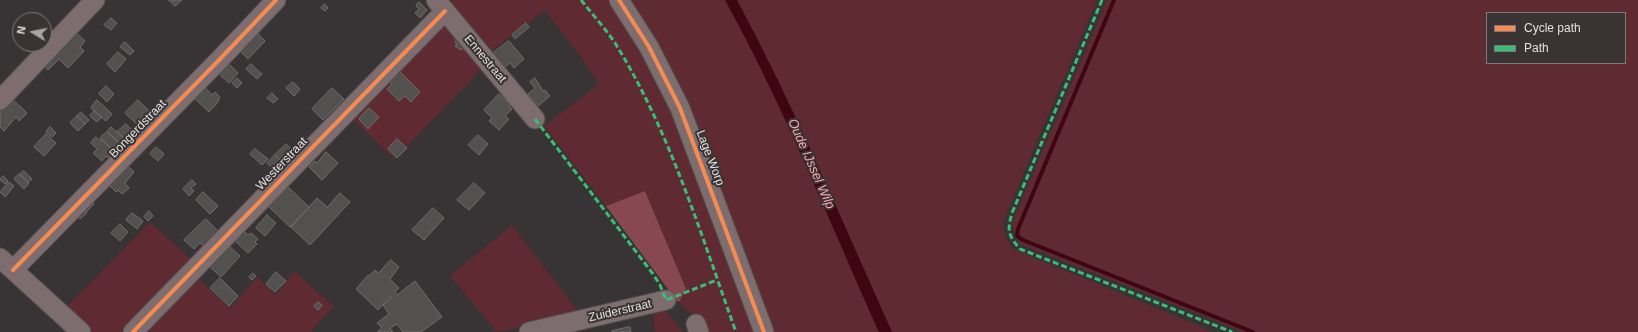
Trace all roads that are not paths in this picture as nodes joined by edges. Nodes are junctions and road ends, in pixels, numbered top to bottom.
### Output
1 (96, 0) edge
2 (276, 0) edge
3 (619, 0) edge
4 (440, 5) edge
5 (0, 100) edge
6 (535, 119) dead end
7 (6, 264) edge
8 (666, 300) dead end
9 (80, 332) edge
10 (133, 332) edge
11 (529, 332) edge
12 (764, 332) edge

1 - 5 street
2 - 7 street, Bongerdstraat
3 - 12 street, Lage Worp
4 - 6 street, Ennestraat
4 - 10 street, Westerstraat
7 - 9 street
8 - 11 street, Zuiderstraat

